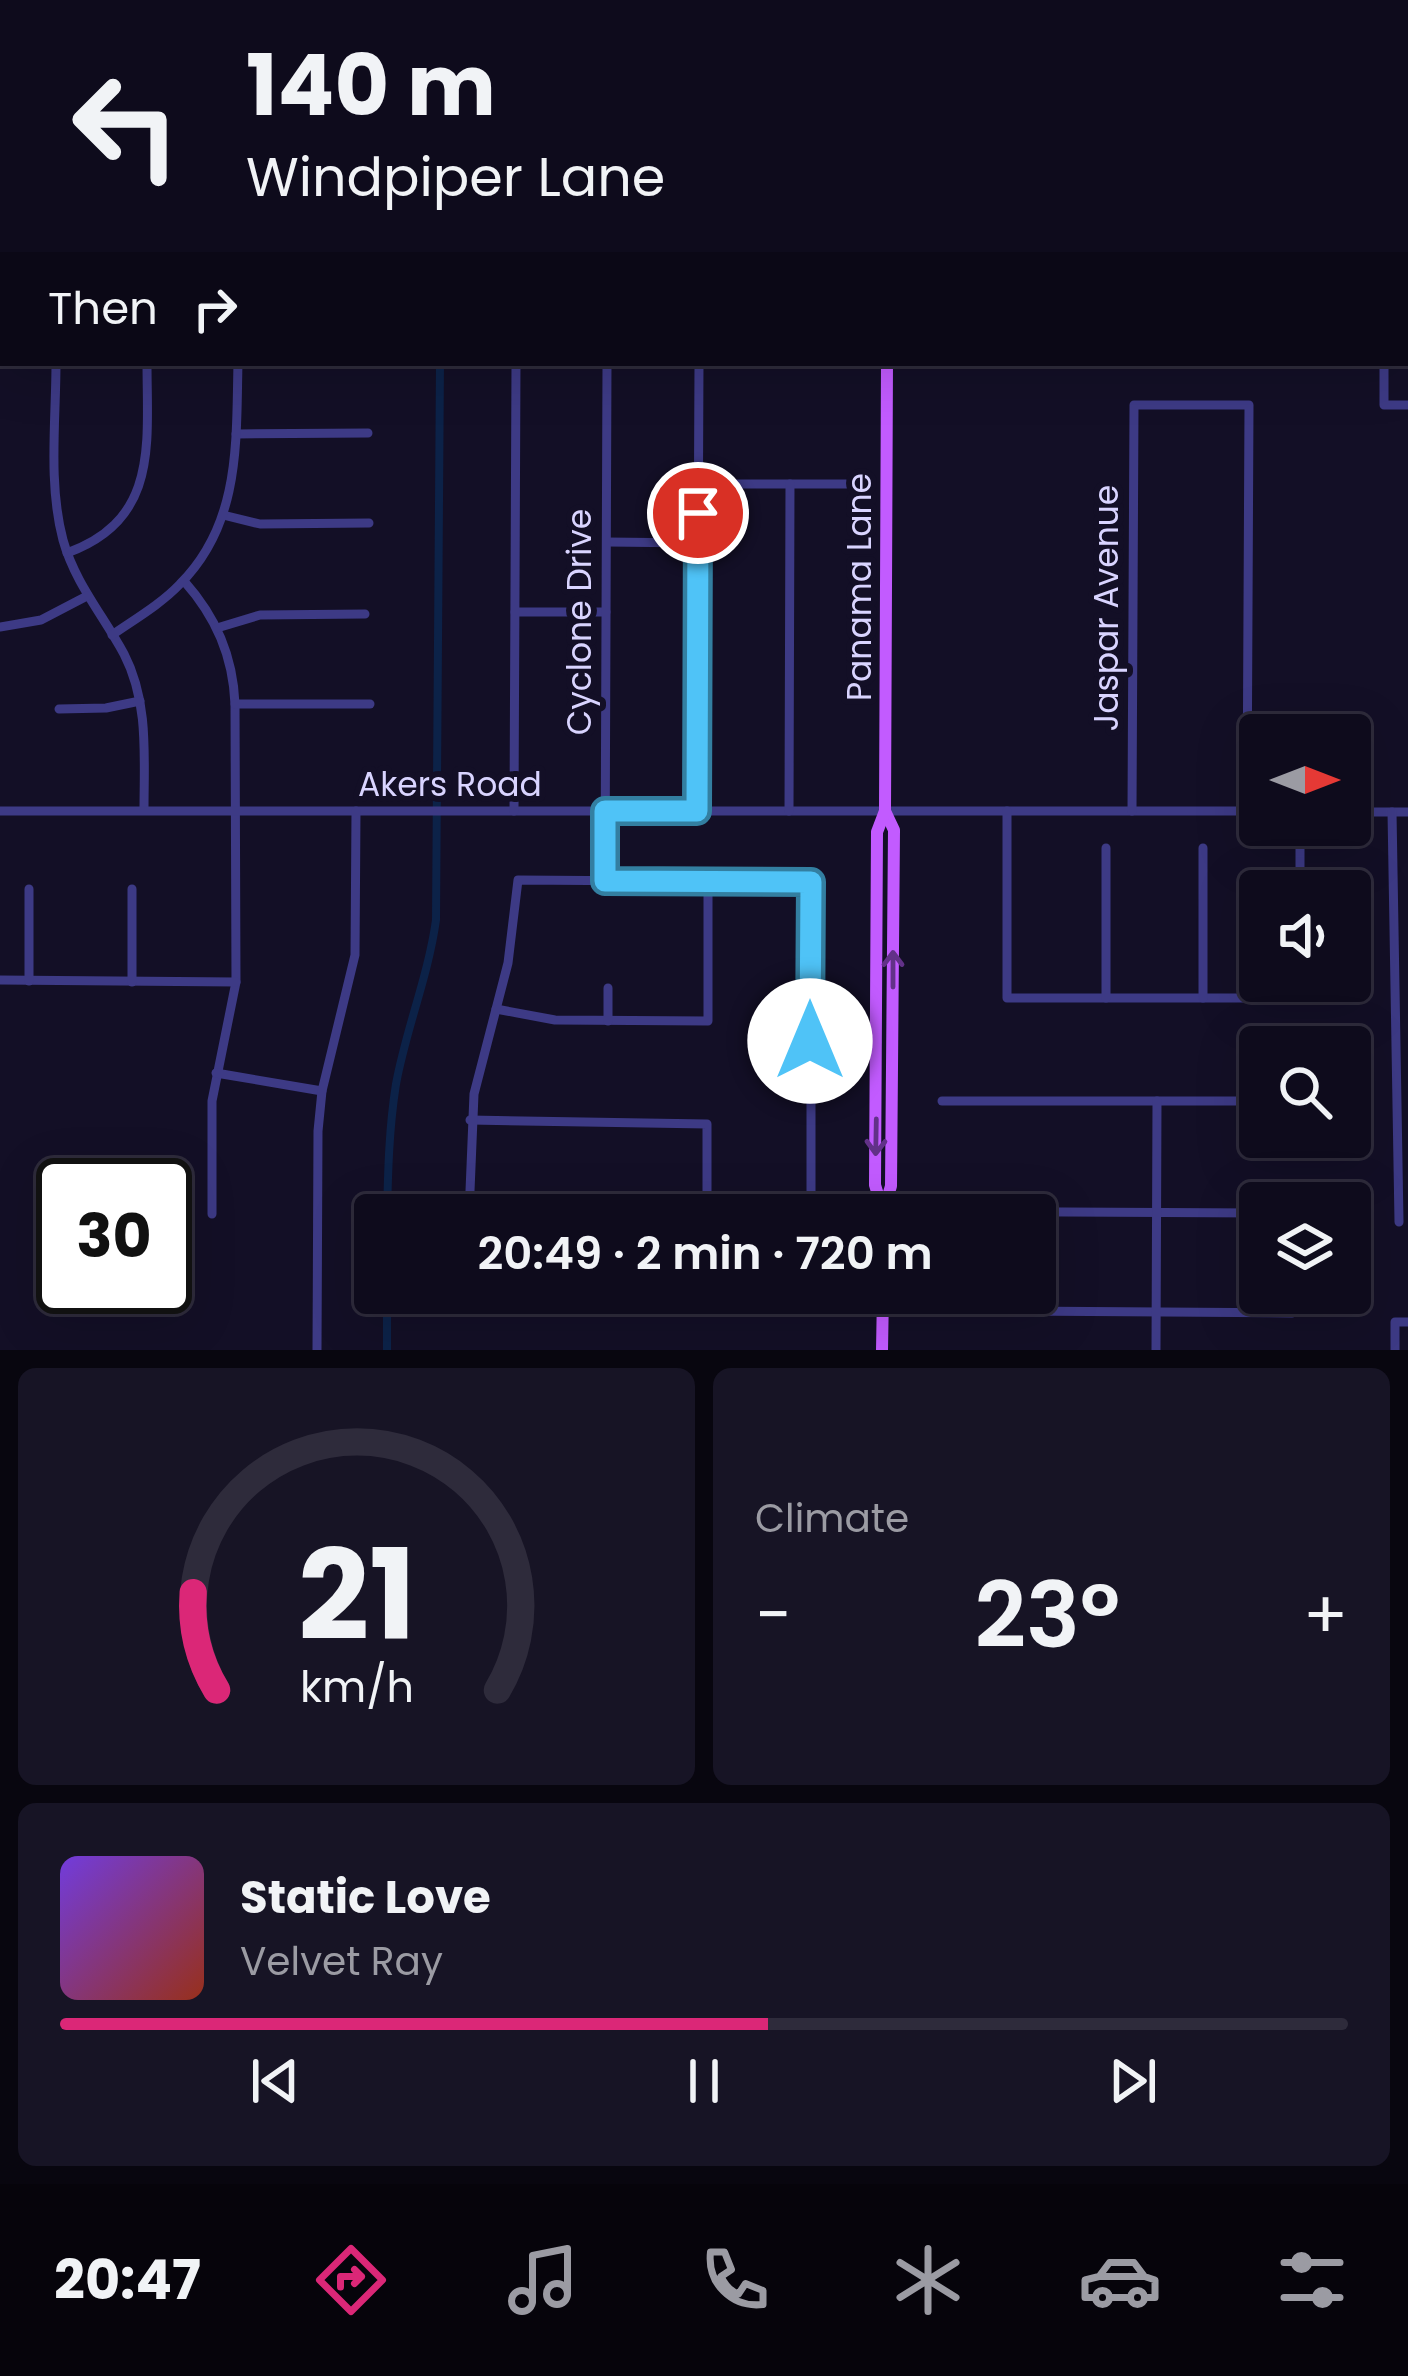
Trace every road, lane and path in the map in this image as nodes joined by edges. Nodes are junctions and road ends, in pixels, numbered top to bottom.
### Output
1 (56, 366) edge
2 (147, 366) edge
3 (238, 366) edge
4 (516, 366) edge
5 (608, 366) edge
6 (699, 366) edge
7 (887, 366) edge
8 (1384, 366) edge
9 (1408, 405) edge
10 (368, 433) dead end
11 (236, 434) junction
12 (699, 484) junction
13 (790, 484) junction
14 (846, 484) dead end
15 (223, 515) junction
16 (369, 523) dead end
17 (607, 542) junction
18 (698, 543) junction
19 (67, 553) junction
20 (184, 580) junction
21 (87, 596) junction
22 (514, 612) junction
23 (606, 612) junction
24 (365, 614) dead end
25 (0, 627) edge
26 (217, 628) junction
27 (112, 634) junction
28 (140, 701) junction
29 (235, 704) junction
30 (370, 704) dead end
31 (59, 709) dead end
32 (1253, 714) edge
33 (236, 808) junction
34 (144, 810) junction
35 (0, 811) edge
36 (514, 811) junction
37 (605, 811) junction
38 (697, 811) junction
39 (789, 811) junction
40 (885, 811) junction
41 (1007, 811) junction
42 (1132, 811) junction
43 (1239, 811) edge
44 (356, 812) junction
45 (1371, 812) edge
46 (1392, 812) junction
47 (1408, 812) edge
48 (1106, 848) dead end
49 (1203, 848) dead end
50 (605, 881) junction
51 (709, 881) junction
52 (29, 889) dead end
53 (132, 889) dead end
54 (0, 980) edge
55 (29, 981) junction
56 (132, 982) junction
57 (236, 982) junction
58 (608, 988) dead end
59 (1106, 998) junction
60 (1203, 998) junction
61 (1239, 998) edge
62 (496, 1009) junction
63 (608, 1021) junction
64 (810, 1041) junction
65 (877, 1042) junction
66 (216, 1073) junction
67 (322, 1091) junction
68 (1403, 1100) edge
69 (941, 1101) dead end
70 (1157, 1101) junction
71 (1239, 1101) edge
72 (892, 1106) junction
73 (470, 1120) junction
74 (469, 1194) edge
75 (707, 1194) edge
76 (811, 1194) edge
77 (878, 1194) edge
78 (889, 1194) edge
79 (1056, 1212) edge
80 (1156, 1212) junction
81 (1239, 1213) edge
82 (212, 1214) dead end
83 (1400, 1222) dead end
84 (1056, 1311) edge
85 (1156, 1312) junction
86 (1239, 1312) edge
87 (883, 1314) edge
88 (1408, 1322) edge
89 (317, 1350) edge
90 (882, 1350) edge
91 (1156, 1350) edge
92 (1395, 1350) edge

1 - 19 street
2 - 19 street
3 - 11 street
4 - 22 street
5 - 17 street, Cyclone Drive
6 - 12 street
7 - 40 main road, Panama Lane
8 - 9 street
10 - 11 street
11 - 15 street
12 - 13 street
12 - 18 street
13 - 14 street
13 - 39 street
15 - 16 street
15 - 20 street
17 - 18 street
17 - 23 street, Cyclone Drive
18 - 38 street
19 - 21 street
20 - 26 street
20 - 27 street
21 - 25 street
21 - 27 street
22 - 23 street
22 - 36 street
23 - 37 street, Cyclone Drive
24 - 26 street
26 - 29 street
27 - 28 street
28 - 31 street
28 - 34 street
29 - 30 street
29 - 33 street
32 - 42 street, Jaspar Avenue
33 - 34 street, Akers Road
33 - 44 street, Akers Road
33 - 57 street
34 - 35 street, Akers Road
36 - 37 street, Akers Road
36 - 44 street, Akers Road
37 - 38 street, Akers Road
37 - 50 street, Cyclone Drive
38 - 39 street, Akers Road
39 - 40 street, Akers Road
40 - 41 street, Akers Road
40 - 65 main road, Panama Lane
72 -> 40 main road, Panama Lane
41 - 42 street, Akers Road
41 - 59 street
42 - 43 street, Akers Road
44 - 67 street
45 - 46 street
46 - 47 street
46 - 68 street
48 - 59 street
49 - 60 street
50 - 51 street
50 - 62 street
51 - 63 street
51 - 64 street
52 - 55 street
53 - 56 street
54 - 55 street
55 - 56 street
56 - 57 street
57 - 66 street
58 - 63 street
59 - 60 street
60 - 61 street
62 - 63 street
62 - 73 street
64 - 65 street
64 - 76 street
65 - 72 main road
65 -> 77 main road, Panama Lane
66 - 67 street
66 - 82 street
67 - 89 street
68 - 83 street
69 - 70 street
70 - 71 street
70 - 80 street
72 - 78 main road, Panama Lane
73 - 74 street
73 - 75 street
79 - 80 street
80 - 81 street
80 - 85 street
84 - 85 street
85 - 86 street
85 - 91 street
87 - 90 main road
88 - 92 street

